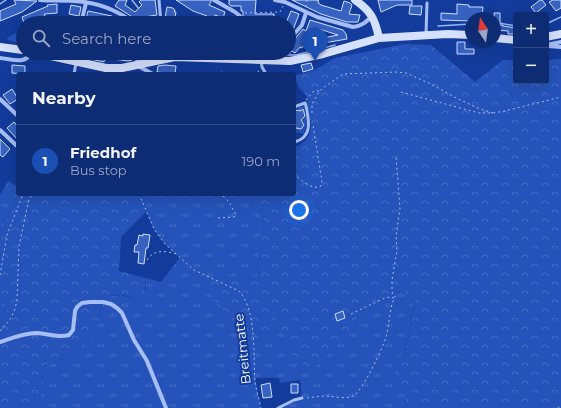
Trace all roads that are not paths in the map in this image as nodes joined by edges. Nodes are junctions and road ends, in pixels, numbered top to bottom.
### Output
1 (40, 0) edge
2 (159, 0) edge
3 (214, 0) edge
4 (275, 0) edge
5 (360, 1) edge
6 (86, 3) junction
7 (427, 3) dead end
8 (306, 13) junction
9 (83, 16) edge
10 (125, 16) edge
11 (161, 16) edge
12 (240, 16) road end
13 (372, 16) junction
14 (296, 32) edge
15 (426, 34) junction
16 (561, 34) edge
17 (465, 35) edge
18 (549, 36) edge
19 (379, 38) junction
20 (501, 39) edge
21 (513, 40) edge
22 (561, 42) edge
23 (549, 44) edge
24 (549, 45) edge
25 (0, 47) edge
26 (561, 47) edge
27 (16, 49) edge
28 (0, 58) edge
29 (16, 59) edge
30 (73, 60) joint
31 (137, 60) edge
32 (158, 60) edge
33 (251, 60) edge
34 (295, 60) edge
35 (296, 60) edge
36 (265, 61) junction
37 (136, 64) junction
38 (74, 72) edge
39 (149, 72) edge
40 (264, 72) edge
41 (0, 98) edge
42 (296, 106) edge
43 (16, 114) edge
44 (0, 130) edge
45 (296, 141) edge
46 (16, 145) edge
47 (0, 342) edge
48 (302, 398) road end
49 (166, 408) edge
50 (278, 408) edge

1 - 6 street
2 - 11 lane
3 - 12 street
4 - 8 street
5 - 13 main road
6 - 9 street
6 - 10 street
7 - 15 lane
8 - 13 street
8 - 14 street
13 - 19 main road
15 - 17 main road
15 - 19 main road
16 - 18 main road
19 - 35 main road
20 - 21 main road
22 - 23 street
24 - 26 street
25 - 27 main road
28 - 29 street
30 - 37 main road
30 - 38 lane
31 - 37 lane
32 - 37 main road
33 - 36 main road
34 - 36 main road
36 - 40 lane
37 - 39 street
41 - 43 street
42 - 45 lane
44 - 46 street
47 - 49 street
48 - 50 lane

